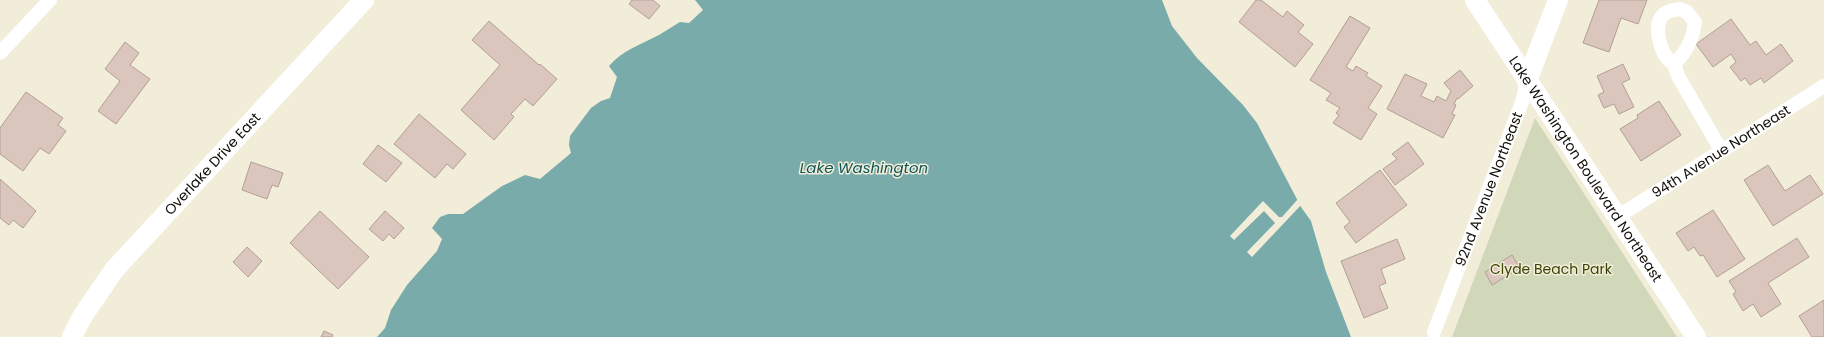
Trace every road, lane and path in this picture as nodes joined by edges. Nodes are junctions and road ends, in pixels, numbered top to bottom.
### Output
1 (50, 0) edge
2 (364, 0) edge
3 (1475, 0) edge
4 (1558, 0) edge
5 (0, 53) edge
6 (1674, 64) dead end
7 (1527, 81) junction
8 (1824, 86) edge
9 (1721, 150) junction
10 (1617, 217) junction
11 (1434, 332) dead end
12 (72, 337) edge
13 (1696, 337) edge

1 - 5 street
2 - 12 main road, Overlake Drive East
3 - 7 main road, Lake Washington Boulevard Northeast
4 - 7 main road, 92nd Avenue Northeast
6 - 9 street
7 - 10 main road, Lake Washington Boulevard Northeast
7 - 11 street, 92nd Avenue Northeast
8 - 9 street, 94th Avenue Northeast
9 - 10 street, 94th Avenue Northeast
10 - 13 main road, Lake Washington Boulevard Northeast

